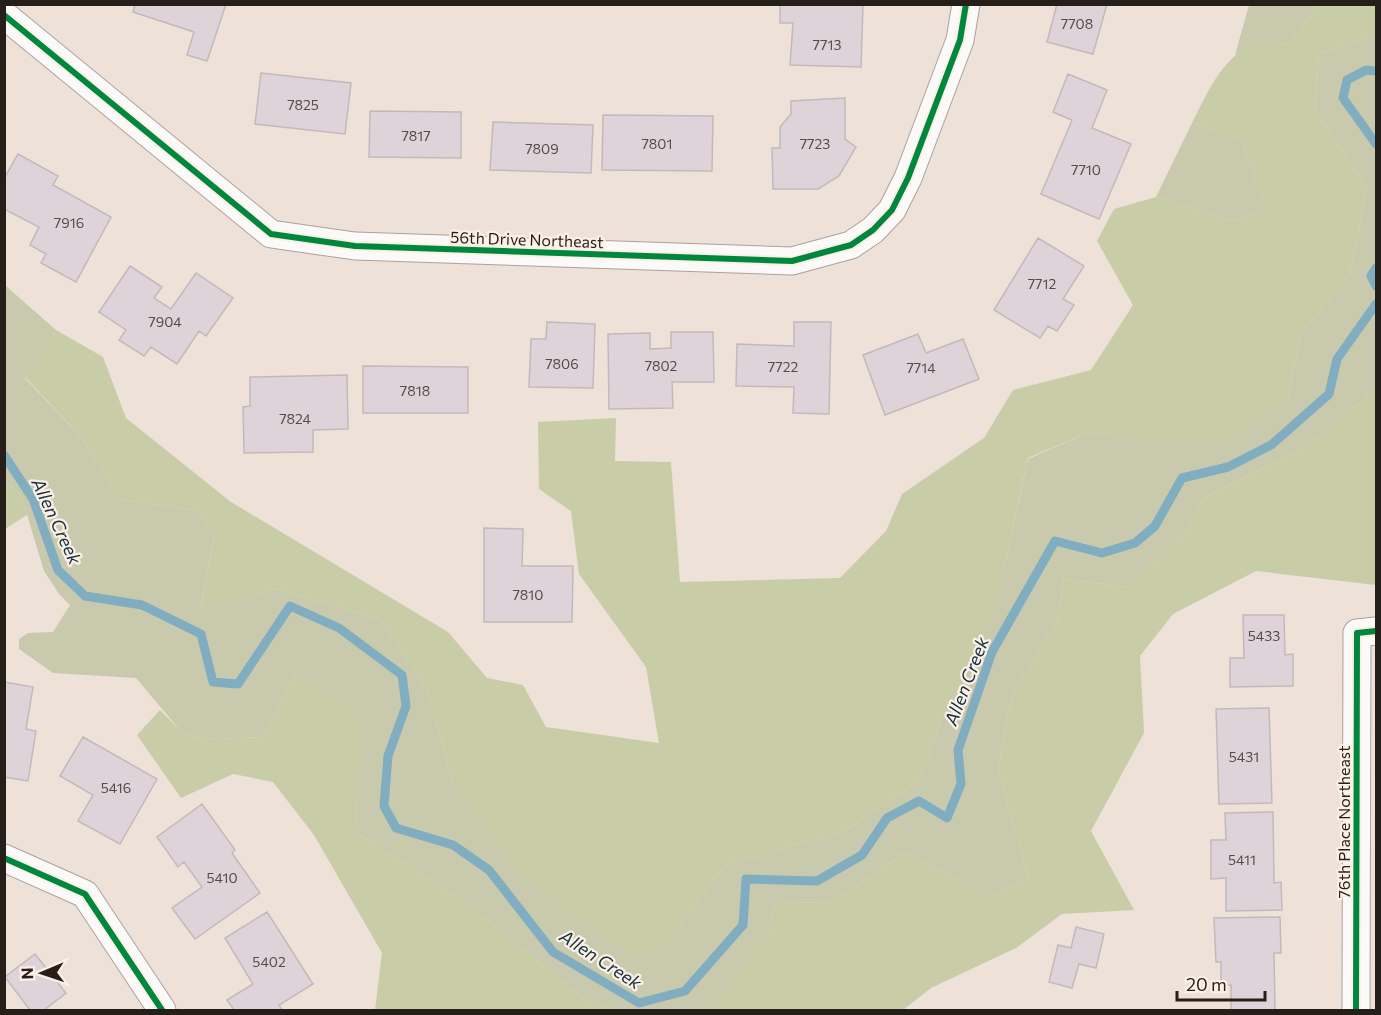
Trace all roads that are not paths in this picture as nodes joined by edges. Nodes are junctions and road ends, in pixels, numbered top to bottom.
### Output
1 (966, 4) edge
2 (4, 15) edge
3 (1367, 632) edge
4 (4, 858) edge
5 (162, 1011) edge
6 (1356, 1011) edge

1 - 2 street, 56th Drive Northeast
3 - 6 street, 76th Place Northeast
4 - 5 street

